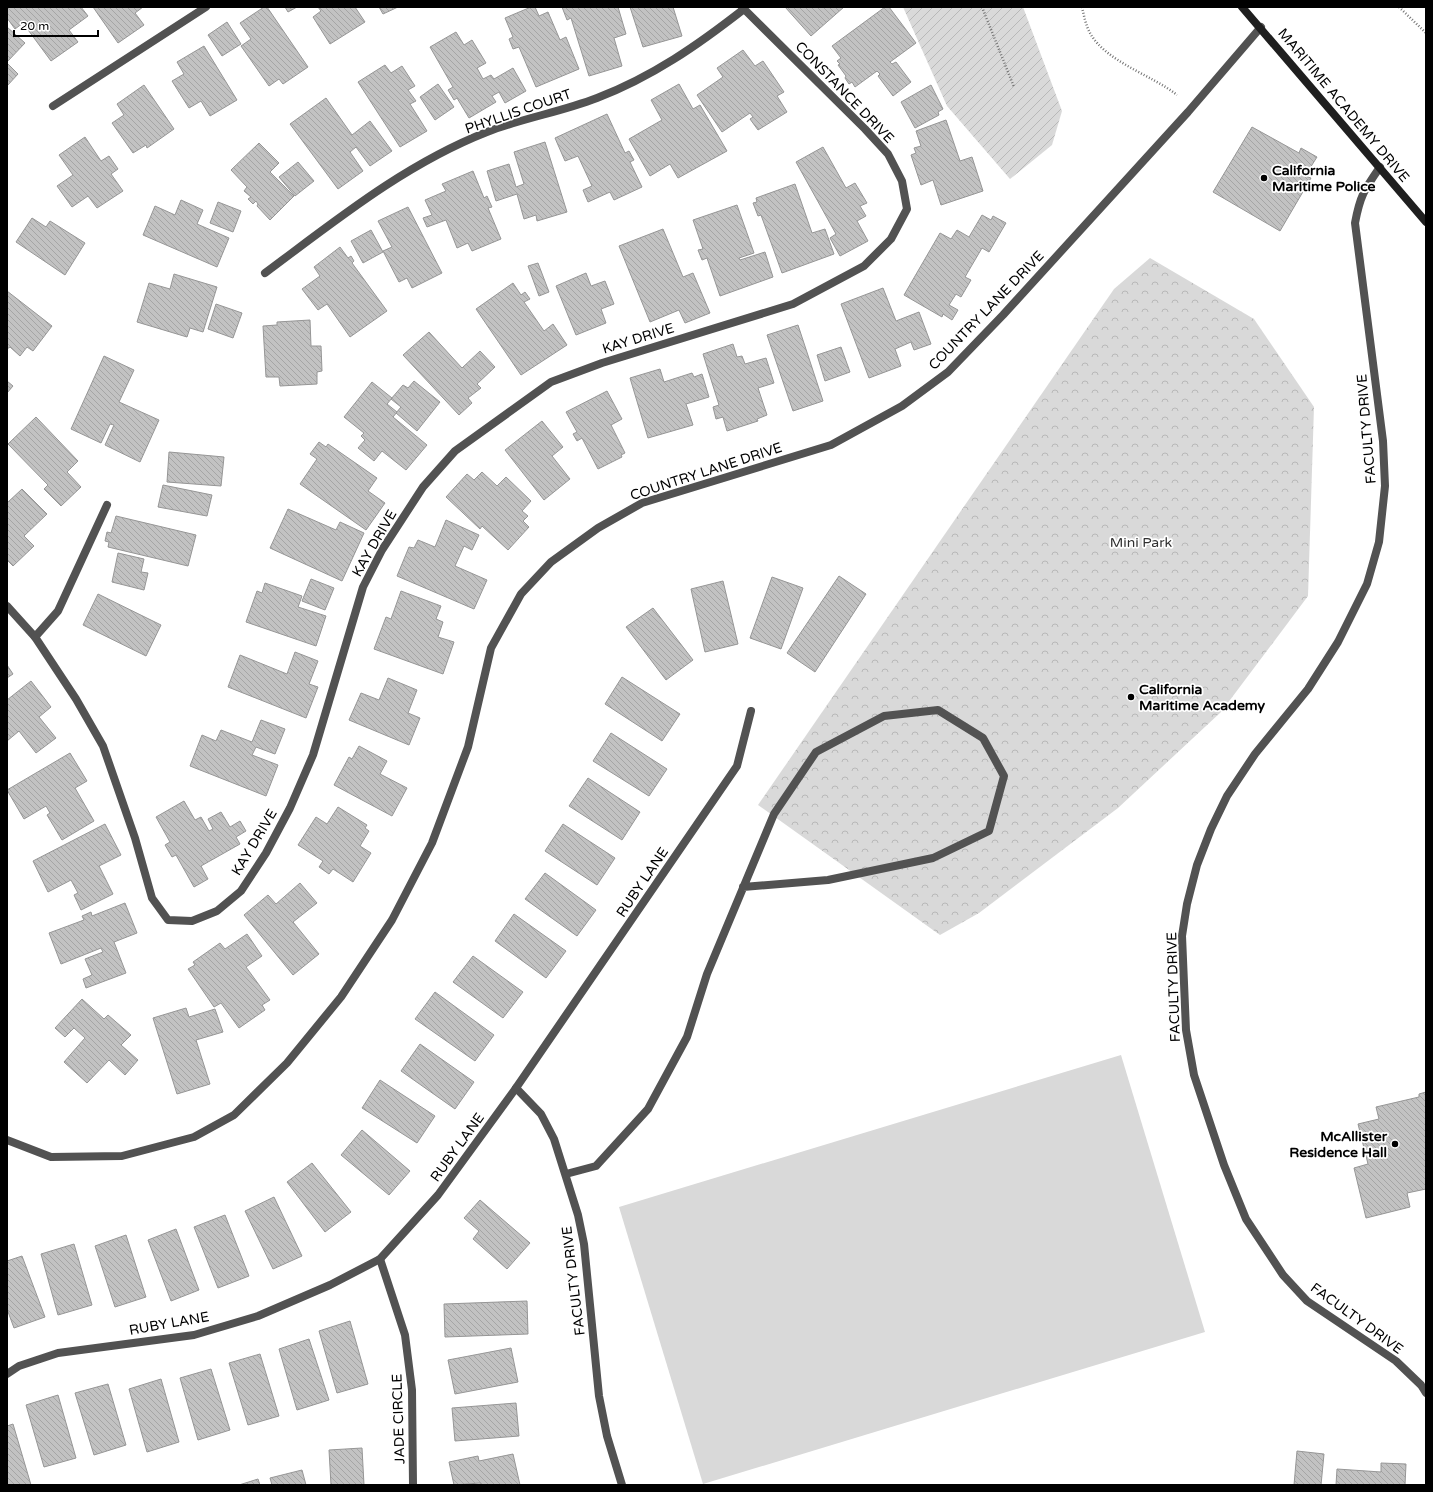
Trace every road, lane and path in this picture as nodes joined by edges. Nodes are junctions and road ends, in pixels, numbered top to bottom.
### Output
1 (206, 7) edge
2 (982, 7) edge
3 (1082, 7) edge
4 (1242, 7) edge
5 (1399, 7) edge
6 (743, 8) edge
7 (1261, 27) junction
8 (1426, 33) edge
9 (1014, 87) dead end
10 (53, 106) dead end
11 (1192, 107) junction
12 (1380, 167) junction
13 (907, 209) joint
14 (1426, 222) edge
15 (265, 273) dead end
16 (107, 505) dead end
17 (7, 606) edge
18 (35, 637) junction
19 (750, 711) dead end
20 (743, 887) junction
21 (516, 1088) junction
22 (7, 1140) edge
23 (566, 1174) junction
24 (380, 1260) junction
25 (7, 1374) edge
26 (1426, 1393) edge
27 (413, 1485) edge
28 (622, 1485) edge

1 - 10 street
2 - 9 path
3 - 11 path
4 - 7 street, MARITIME ACADEMY DRIVE
5 - 8 path
6 - 13 street, CONSTANCE DRIVE
6 - 15 street, PHYLLIS COURT
7 - 11 street, COUNTRY LANE DRIVE
7 - 12 street, MARITIME ACADEMY DRIVE
11 - 22 street, COUNTRY LANE DRIVE
12 - 14 street, MARITIME ACADEMY DRIVE
12 - 26 street, FACULTY DRIVE
13 - 18 street, KAY DRIVE
16 - 18 street
17 - 18 street
19 - 21 street, RUBY LANE
20 - 20 street
20 - 23 street
21 - 23 street, FACULTY DRIVE
21 - 24 street, RUBY LANE
23 - 28 street, FACULTY DRIVE
24 - 25 street, RUBY LANE
24 - 27 street, JADE CIRCLE

